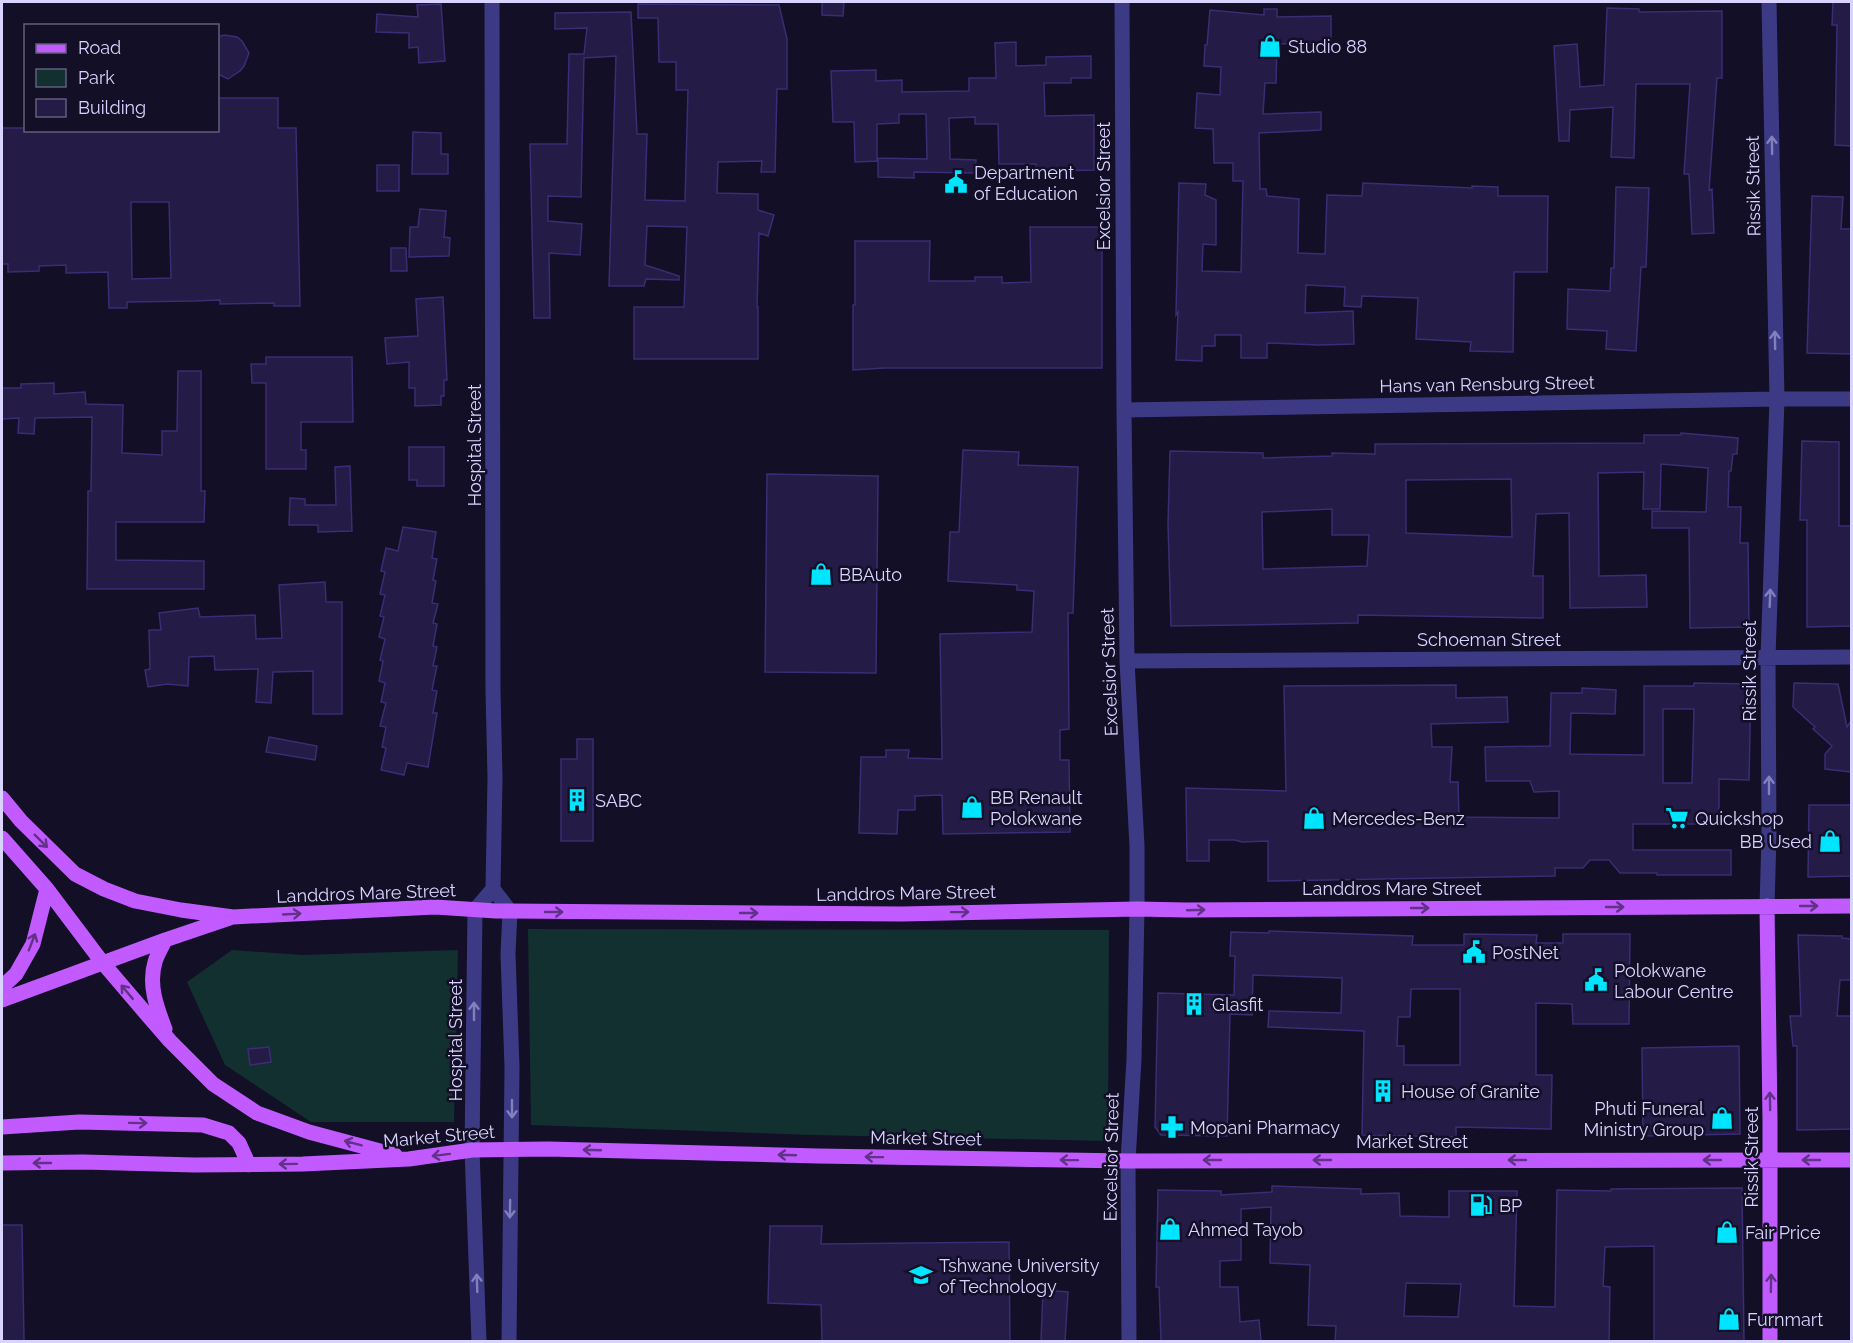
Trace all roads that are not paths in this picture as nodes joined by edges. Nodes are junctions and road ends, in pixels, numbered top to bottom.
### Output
1 (492, 2) edge
2 (1122, 2) edge
3 (1769, 2) edge
4 (1777, 399) junction
5 (1851, 399) edge
6 (1124, 410) junction
7 (1768, 657) junction
8 (1851, 657) edge
9 (1127, 661) junction
10 (2, 798) edge
11 (2, 838) edge
12 (47, 889) junction
13 (493, 889) junction
14 (1767, 906) junction
15 (1851, 906) edge
16 (1137, 909) junction
17 (475, 910) junction
18 (510, 911) junction
19 (233, 917) junction
20 (165, 940) junction
21 (102, 962) junction
22 (2, 987) edge
23 (2, 1000) edge
24 (170, 1041) junction
25 (2, 1126) edge
26 (472, 1150) junction
27 (511, 1150) junction
28 (409, 1159) junction
29 (1770, 1160) junction
30 (1851, 1160) edge
31 (1128, 1161) junction
32 (2, 1163) edge
33 (249, 1165) junction
34 (479, 1341) edge
35 (509, 1341) edge
36 (1129, 1341) edge
37 (1770, 1341) edge

1 - 13 street, Hospital Street
2 - 6 street, Excelsior Street
4 -> 3 street, Rissik Street
4 - 5 street, Hans van Rensburg Street
4 - 6 street, Hans van Rensburg Street
7 -> 4 street, Rissik Street
6 - 9 street, Excelsior Street
7 - 8 street, Schoeman Street
7 - 9 street, Schoeman Street
14 -> 7 street, Rissik Street
9 - 16 street, Excelsior Street
10 -> 19 main road, Landdros Mare Street
11 - 12 main road
12 - 21 main road
22 -> 12 main road
13 - 17 street
13 - 18 street
14 -> 15 main road, Landdros Mare Street
16 -> 14 main road, Landdros Mare Street
29 -> 14 main road, Rissik Street
18 -> 16 main road, Landdros Mare Street
16 - 31 street, Excelsior Street
17 - 18 main road, Landdros Mare Street
19 -> 17 main road, Landdros Mare Street
26 -> 17 street, Hospital Street
18 -> 27 street
19 - 20 main road
20 - 21 main road
20 - 24 main road
21 - 23 main road
24 -> 21 main road
28 -> 24 main road
25 -> 33 main road
26 - 27 main road, Market Street
26 -> 28 main road, Market Street
34 -> 26 street, Hospital Street
31 -> 27 main road, Market Street
27 -> 35 street
28 -> 33 main road, Market Street
30 -> 29 main road, Market Street
29 -> 31 main road, Market Street
37 -> 29 main road, Rissik Street
31 - 36 street, Excelsior Street
33 -> 32 main road, Market Street

